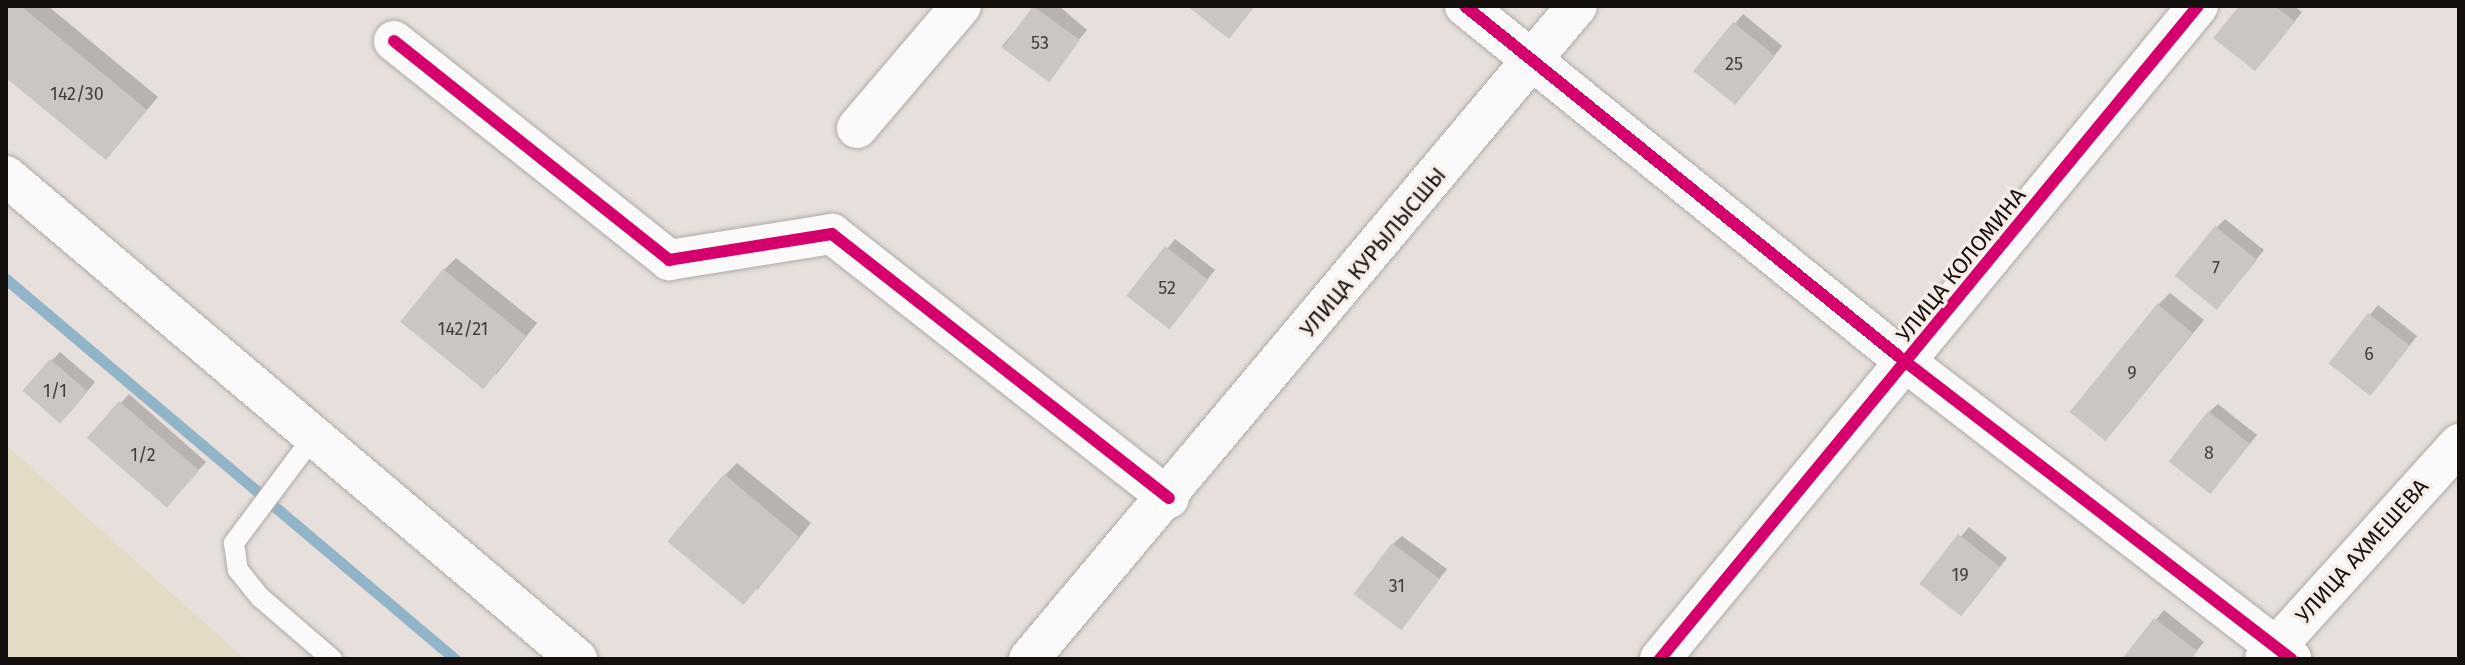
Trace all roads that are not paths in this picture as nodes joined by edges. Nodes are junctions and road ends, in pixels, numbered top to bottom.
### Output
1 (961, 6) edge
2 (1465, 6) edge
3 (1577, 6) edge
4 (2198, 6) edge
5 (394, 41) dead end
6 (1532, 60) junction
7 (857, 128) dead end
8 (6, 176) edge
9 (1907, 363) junction
10 (314, 436) junction
11 (2459, 444) edge
12 (1169, 498) junction
13 (2277, 655) edge
14 (332, 659) edge
15 (577, 659) edge
16 (1029, 659) edge
17 (1660, 659) edge

1 - 7 street
2 - 6 street
3 - 6 street, УЛИЦА КУРЫЛЫСШЫ
4 - 9 street, УЛИЦА КОЛОМИНА
5 - 12 street
6 - 9 street
6 - 12 street, УЛИЦА КУРЫЛЫСШЫ
8 - 10 street
9 - 13 street
9 - 17 street, УЛИЦА КОЛОМИНА
10 - 14 lane
10 - 15 street
11 - 13 street, УЛИЦА АХМЕШЕВА
12 - 16 street, УЛИЦА КУРЫЛЫСШЫ

